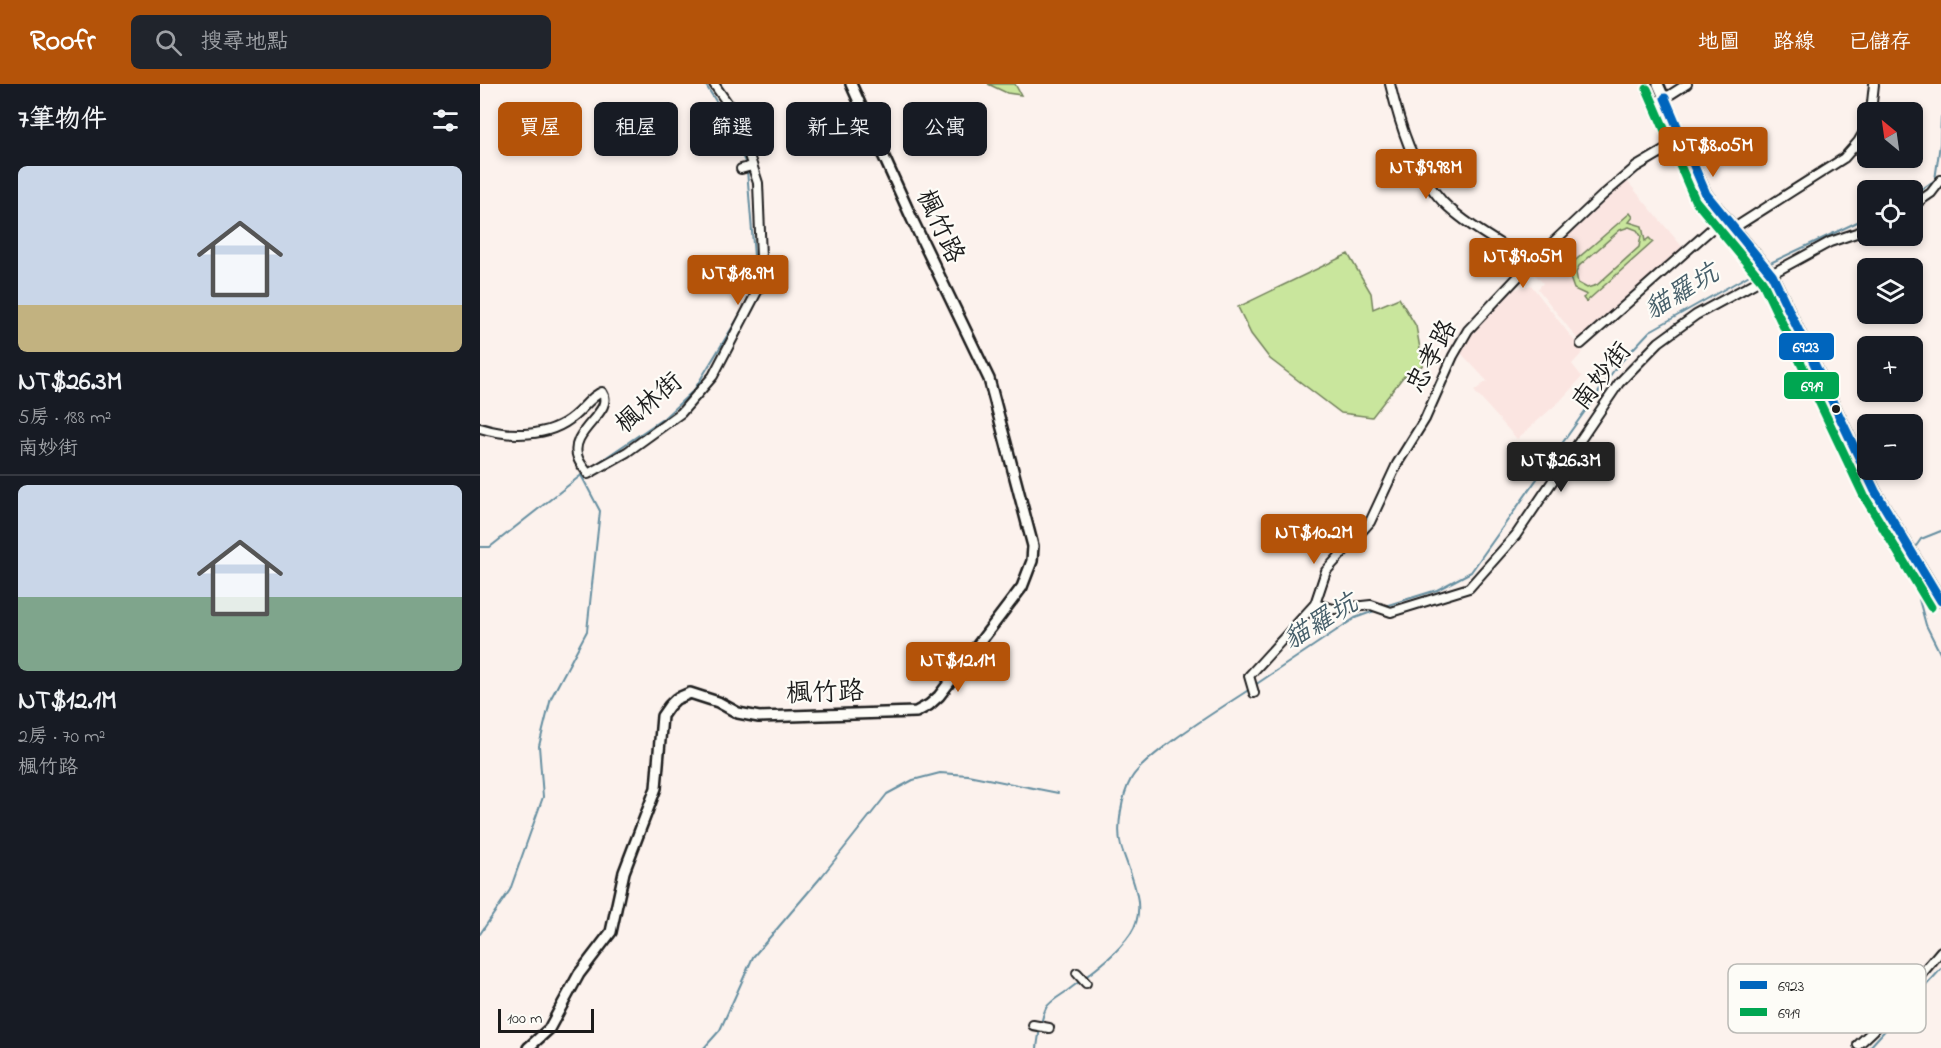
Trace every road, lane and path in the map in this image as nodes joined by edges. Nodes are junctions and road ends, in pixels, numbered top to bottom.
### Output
1 (714, 84) edge
2 (851, 84) edge
3 (1390, 84) edge
4 (1658, 84) edge
5 (1687, 84) edge
6 (1874, 84) edge
7 (1665, 99) junction
8 (1872, 102) edge
9 (1682, 140) junction
10 (1857, 143) edge
11 (752, 166) junction
12 (741, 169) dead end
13 (1941, 180) edge
14 (1923, 198) edge
15 (1725, 217) junction
16 (1734, 228) junction
17 (1857, 233) edge
18 (1531, 263) junction
19 (1772, 275) junction
20 (1581, 344) dead end
21 (480, 428) edge
22 (1941, 601) edge
23 (1315, 604) junction
24 (1254, 693) dead end
25 (1941, 951) edge
26 (1926, 969) edge
27 (1077, 973) dead end
28 (1086, 983) dead end
29 (1034, 1025) dead end
30 (1049, 1028) dead end
31 (1870, 1033) edge
32 (1858, 1045) dead end
33 (528, 1048) edge

1 - 11 street, 楓林街
2 - 33 street, 楓竹路
3 - 18 street
4 - 7 street
5 - 7 street
6 - 8 street
7 - 9 street
9 - 15 street
9 - 18 street, 忠孝路
10 - 16 street
11 - 12 street
11 - 21 street, 楓林街
13 - 14 street
15 - 16 street
15 - 20 street
16 - 19 street
17 - 19 street, 南妙街
18 - 23 street, 忠孝路
19 - 22 street
19 - 23 street, 南妙街
23 - 24 street
25 - 26 street
27 - 28 street
29 - 30 street
31 - 32 street

